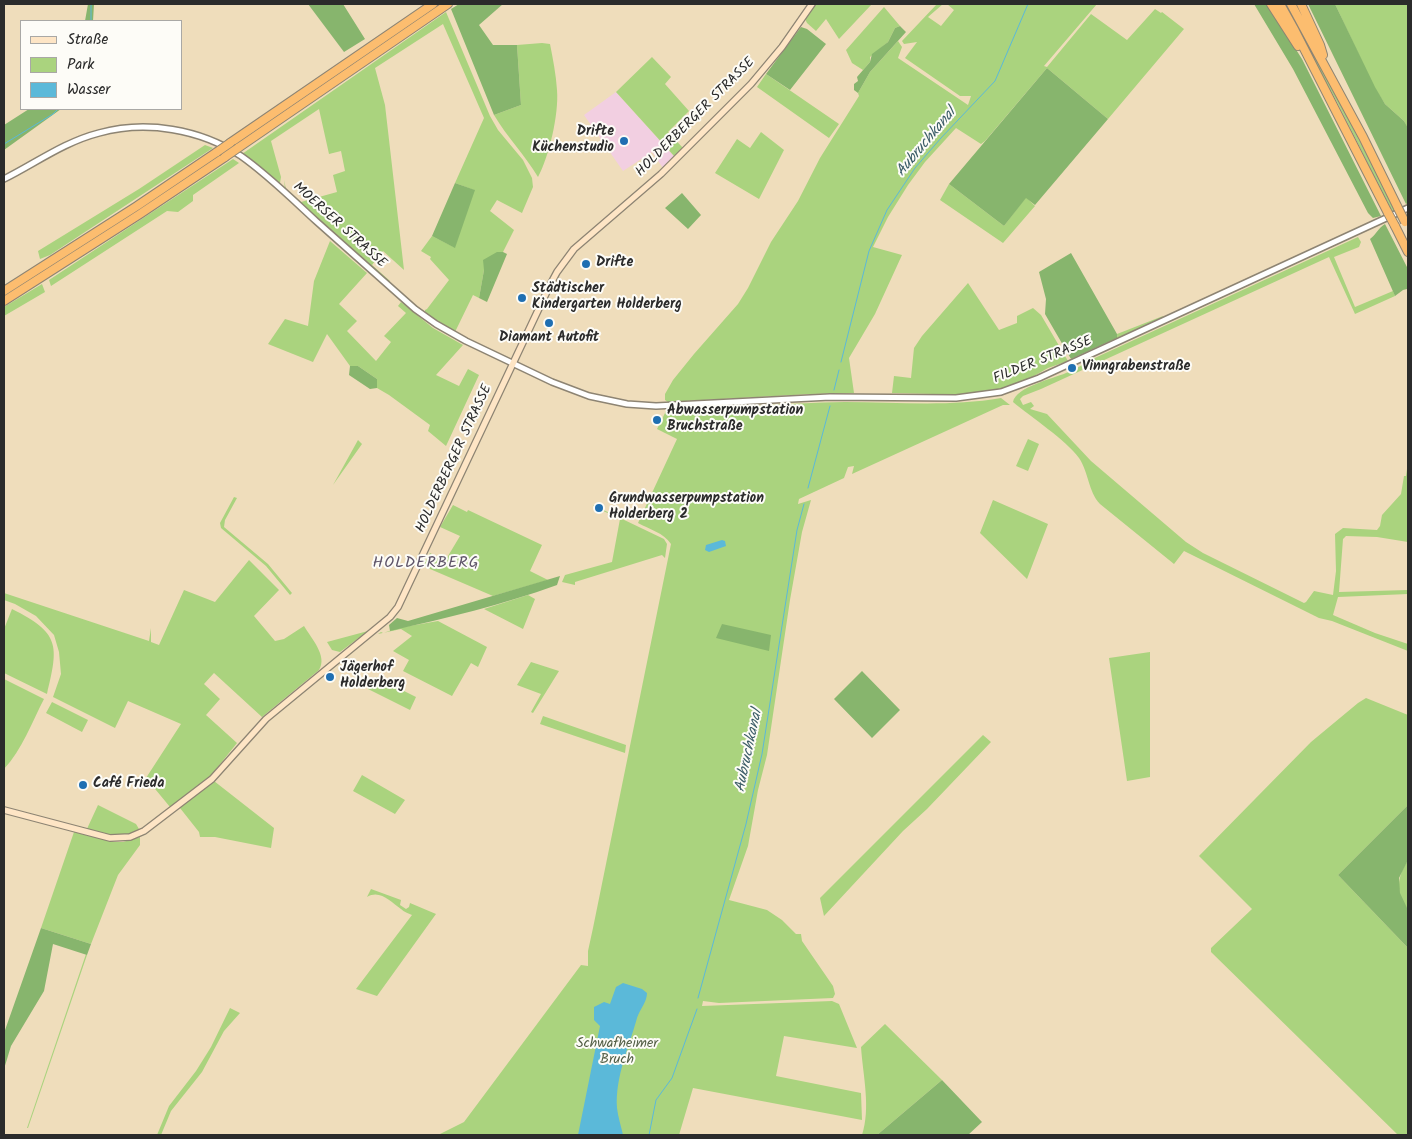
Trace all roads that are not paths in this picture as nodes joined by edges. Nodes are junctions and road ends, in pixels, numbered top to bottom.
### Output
1 (433, 4) edge
2 (448, 4) edge
3 (812, 4) edge
4 (1271, 4) edge
5 (1280, 4) edge
6 (1291, 4) edge
7 (1303, 6) edge
8 (1326, 67) junction
9 (1324, 88) junction
10 (4, 179) edge
11 (1408, 208) edge
12 (1407, 225) edge
13 (1408, 252) edge
14 (48, 268) junction
15 (35, 276) junction
16 (4, 291) edge
17 (4, 301) edge
18 (513, 363) junction
19 (656, 406) joint
20 (4, 810) edge

1 - 14 highway, bridge
2 - 14 highway, bridge
3 - 18 main road, HOLDERBERGER STRASSE
4 - 9 highway
5 - 9 highway
6 - 8 highway
7 - 8 highway
8 - 12 highway, bridge
9 - 13 highway, bridge
10 - 18 street, MOERSER STRASSE
11 - 19 street, FILDER STRASSE
14 - 15 highway
15 - 16 highway
15 - 17 highway
18 - 19 street, MOERSER STRASSE
18 - 20 main road, HOLDERBERGER STRASSE

